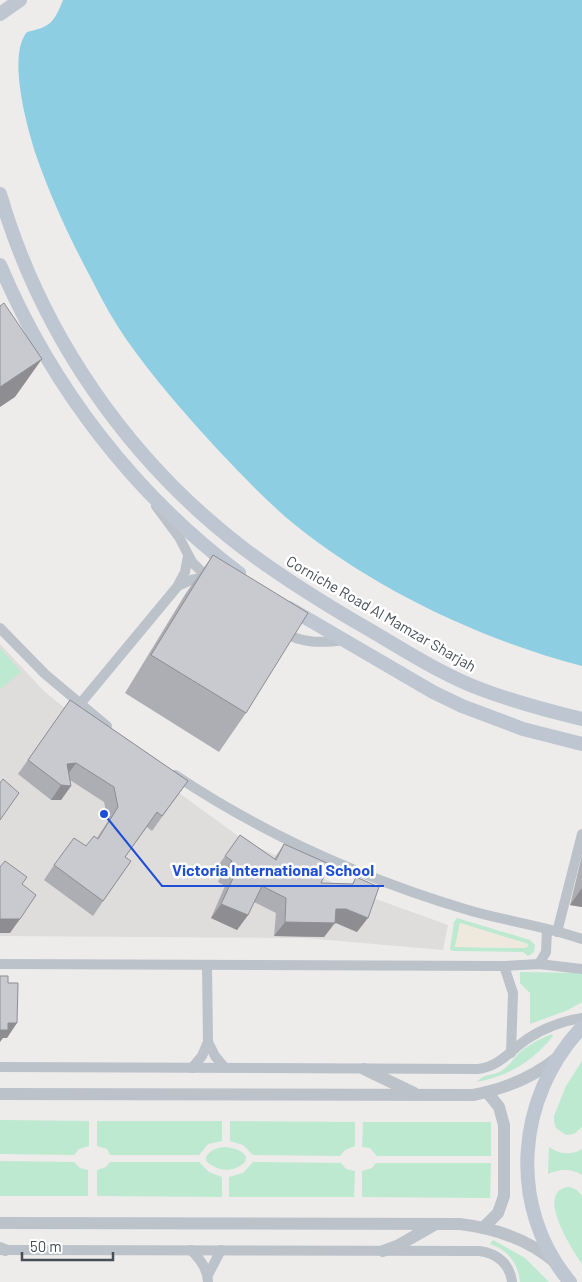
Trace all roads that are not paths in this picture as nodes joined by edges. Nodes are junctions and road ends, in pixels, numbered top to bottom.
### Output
1 (20, 0) edge
2 (0, 14) edge
3 (0, 194) edge
4 (0, 265) edge
5 (149, 494) junction
6 (188, 556) junction
7 (206, 577) junction
8 (248, 580) edge
9 (177, 587) junction
10 (221, 588) edge
11 (277, 600) edge
12 (274, 626) edge
13 (0, 628) edge
14 (346, 640) junction
15 (80, 704) junction
16 (582, 719) edge
17 (114, 732) edge
18 (582, 744) edge
19 (169, 771) edge
20 (582, 834) edge
21 (552, 931) junction
22 (582, 939) edge
23 (0, 964) edge
24 (539, 964) junction
25 (207, 965) junction
26 (504, 966) junction
27 (582, 969) edge
28 (582, 1018) edge
29 (582, 1027) edge
30 (208, 1042) junction
31 (511, 1053) junction
32 (557, 1058) junction
33 (0, 1067) edge
34 (192, 1068) junction
35 (225, 1068) junction
36 (364, 1069) junction
37 (488, 1092) junction
38 (0, 1094) edge
39 (418, 1095) junction
40 (0, 1223) edge
41 (436, 1224) junction
42 (483, 1228) junction
43 (2, 1249) edge
44 (191, 1250) junction
45 (222, 1250) junction
46 (383, 1251) junction
47 (556, 1264) junction
48 (208, 1279) edge
49 (512, 1282) edge
50 (570, 1282) edge

1 - 2 main road
3 - 16 main road, Corniche Road Al Mamzar Sharjah
4 - 5 main road
5 - 6 street
5 - 8 main road
6 - 7 street
6 - 9 street
7 - 9 street
7 - 10 street
9 - 15 street
11 - 14 main road
12 - 14 street
13 - 15 street
14 - 18 main road
15 - 17 street
19 - 21 street
20 - 21 street
21 - 22 street
21 - 24 street
23 - 25 street
24 - 26 street
24 - 27 street
25 - 26 street
25 - 30 street
26 - 31 street
28 - 31 street
29 - 32 main road
30 - 34 street
30 - 35 street
31 - 36 street
32 - 37 street
32 - 47 main road
33 - 34 street
34 - 35 street
35 - 36 street
36 - 39 street
37 - 39 street
37 - 42 street
38 - 39 street
40 - 41 street
41 - 42 street
41 - 46 street
42 - 47 street
43 - 44 street
44 - 45 street
44 - 48 street
45 - 46 street
45 - 48 street
46 - 49 street
47 - 50 main road

